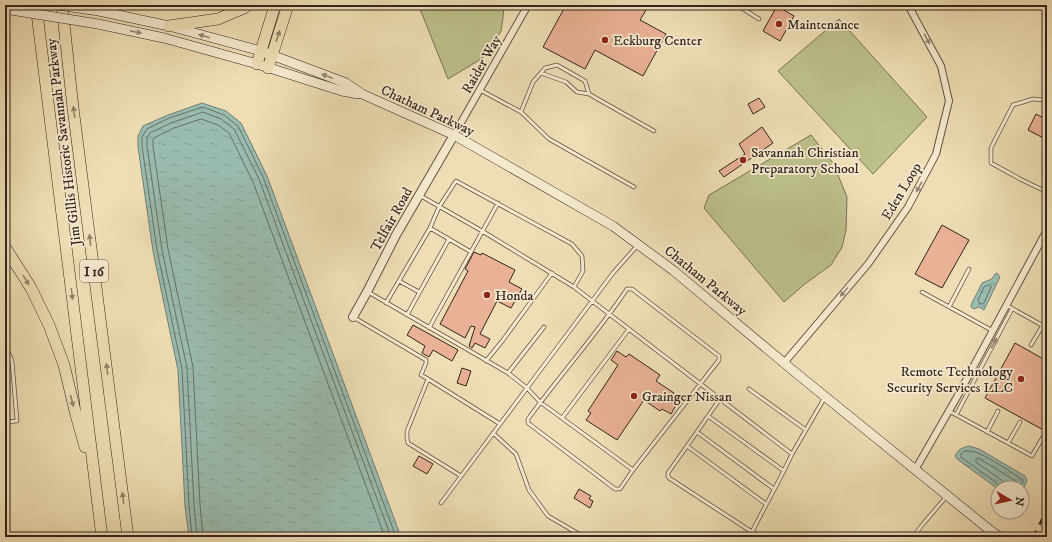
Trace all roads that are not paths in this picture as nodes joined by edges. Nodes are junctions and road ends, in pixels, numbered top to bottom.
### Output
1 (36, 5) edge
2 (58, 5) edge
3 (62, 5) edge
4 (248, 5) edge
5 (275, 5) edge
6 (288, 5) edge
7 (528, 5) edge
8 (737, 5) edge
9 (908, 5) edge
10 (5, 9) edge
11 (759, 19) dead end
12 (169, 26) junction
13 (266, 53) junction
14 (262, 66) junction
15 (541, 73) junction
16 (480, 90) junction
17 (362, 94) junction
18 (589, 94) junction
19 (1047, 100) edge
20 (521, 112) junction
21 (654, 131) dead end
22 (454, 135) junction
23 (634, 187) dead end
24 (1047, 192) edge
25 (419, 195) junction
26 (498, 203) junction
27 (439, 207) junction
28 (430, 228) junction
29 (1047, 230) edge
30 (482, 231) junction
31 (449, 239) junction
32 (639, 245) junction
33 (5, 247) edge
34 (471, 252) junction
35 (970, 269) dead end
36 (552, 273) junction
37 (399, 281) junction
38 (574, 287) junction
39 (367, 292) junction
40 (419, 292) junction
41 (922, 292) dead end
42 (593, 301) junction
43 (386, 303) junction
44 (1006, 305) junction
45 (949, 306) junction
46 (1012, 309) junction
47 (610, 314) junction
48 (407, 315) junction
49 (353, 318) joint
50 (1043, 326) junction
51 (544, 327) dead end
52 (429, 328) junction
53 (1047, 328) edge
54 (629, 329) junction
55 (993, 331) junction
56 (1031, 344) dead end
57 (5, 348) edge
58 (12, 361) junction
59 (486, 361) junction
60 (5, 362) edge
61 (784, 363) junction
62 (508, 373) junction
63 (428, 380) junction
64 (701, 384) junction
65 (527, 388) junction
66 (749, 389) dead end
67 (825, 397) junction
68 (720, 399) junction
69 (540, 402) junction
70 (949, 411) junction
71 (998, 411) dead end
72 (956, 415) junction
73 (708, 416) junction
74 (562, 418) junction
75 (5, 422) edge
76 (1020, 422) dead end
77 (500, 424) junction
78 (806, 430) junction
79 (697, 432) junction
80 (986, 432) junction
81 (493, 433) junction
82 (1043, 437) dead end
83 (1008, 444) junction
84 (687, 446) junction
85 (792, 454) junction
86 (634, 470) junction
87 (915, 470) junction
88 (784, 471) junction
89 (461, 476) junction
90 (774, 488) junction
91 (948, 496) junction
92 (441, 503) dead end
93 (766, 504) junction
94 (99, 508) junction
95 (752, 532) junction
96 (102, 537) edge
97 (128, 537) edge
98 (584, 537) edge
99 (750, 537) edge
100 (764, 537) edge
101 (913, 537) edge
102 (1000, 537) edge

1 -> 94 highway, Jim Gillis Historic Savannah Parkway / I 16
2 - 12 main road, Chatham Parkway, bridge
97 -> 3 highway, Jim Gillis Historic Savannah Parkway / I 16
4 - 12 highway
5 - 13 highway
13 -> 6 highway
7 - 16 street, Raider Way
8 - 11 lane
9 -> 61 street, Eden Loop
10 -> 14 main road, Chatham Parkway, bridge
13 -> 12 main road, Chatham Parkway
13 - 14 highway
17 -> 13 main road, Chatham Parkway
14 - 17 main road, Chatham Parkway
15 - 18 lane
15 - 18 lane
15 - 20 lane
16 - 20 lane
16 - 22 street, Raider Way
17 - 22 main road, Chatham Parkway
18 - 21 lane
19 - 24 lane
20 - 23 lane
22 - 25 street, Telfair Road
22 - 32 main road, Chatham Parkway
25 - 27 lane
25 - 39 street, Telfair Road
26 - 27 lane
26 - 30 lane
26 - 38 lane
27 - 28 lane
27 - 30 lane
28 - 31 lane
28 - 37 lane
29 - 44 street
30 - 34 lane
30 - 36 lane
31 - 34 lane
31 - 40 lane
32 - 42 lane
32 - 61 main road, Chatham Parkway
33 -> 94 highway
34 - 52 lane
35 - 45 lane
36 - 38 lane
36 - 59 lane
37 - 40 lane
37 - 43 lane
38 - 42 lane
39 - 43 lane
39 - 49 street, Telfair Road
40 - 48 lane
41 - 45 lane
42 - 47 lane
42 - 65 lane
43 - 48 lane
44 - 46 lane
44 - 55 street
45 - 55 lane
46 - 50 lane
72 -> 46 lane
47 - 54 lane
47 - 64 lane
47 - 69 lane
48 - 52 lane
49 - 63 lane
50 - 53 lane
50 - 56 lane
51 - 62 lane
52 - 59 lane
54 - 64 lane
54 - 74 lane
55 - 70 street
57 - 58 lane
58 - 60 lane
58 - 75 lane
59 - 62 lane
61 - 67 main road, Chatham Parkway
62 - 65 lane
63 - 77 lane
63 - 89 lane
64 - 68 lane
64 - 86 lane
65 - 69 lane
65 - 77 lane
66 - 78 lane
67 - 78 lane
67 - 87 main road, Chatham Parkway
68 - 73 lane
68 - 85 lane
69 - 74 lane
69 - 86 lane
70 - 72 lane
70 - 87 street
71 - 80 lane
72 - 80 lane
73 - 79 lane
73 - 88 lane
74 - 86 lane
76 - 83 lane
77 - 81 lane
78 - 85 lane
79 - 84 lane
79 - 90 lane
80 - 83 lane
81 - 89 lane
81 - 98 lane
82 - 83 lane
84 - 93 lane
84 - 95 lane
85 - 88 lane
87 - 91 main road, Chatham Parkway
88 - 90 lane
89 - 92 lane
90 - 93 lane
91 - 101 lane
91 - 102 main road, Chatham Parkway
93 - 95 lane
94 - 96 highway, Jim Gillis Historic Savannah Parkway / I 16
95 - 99 lane
95 - 100 lane

